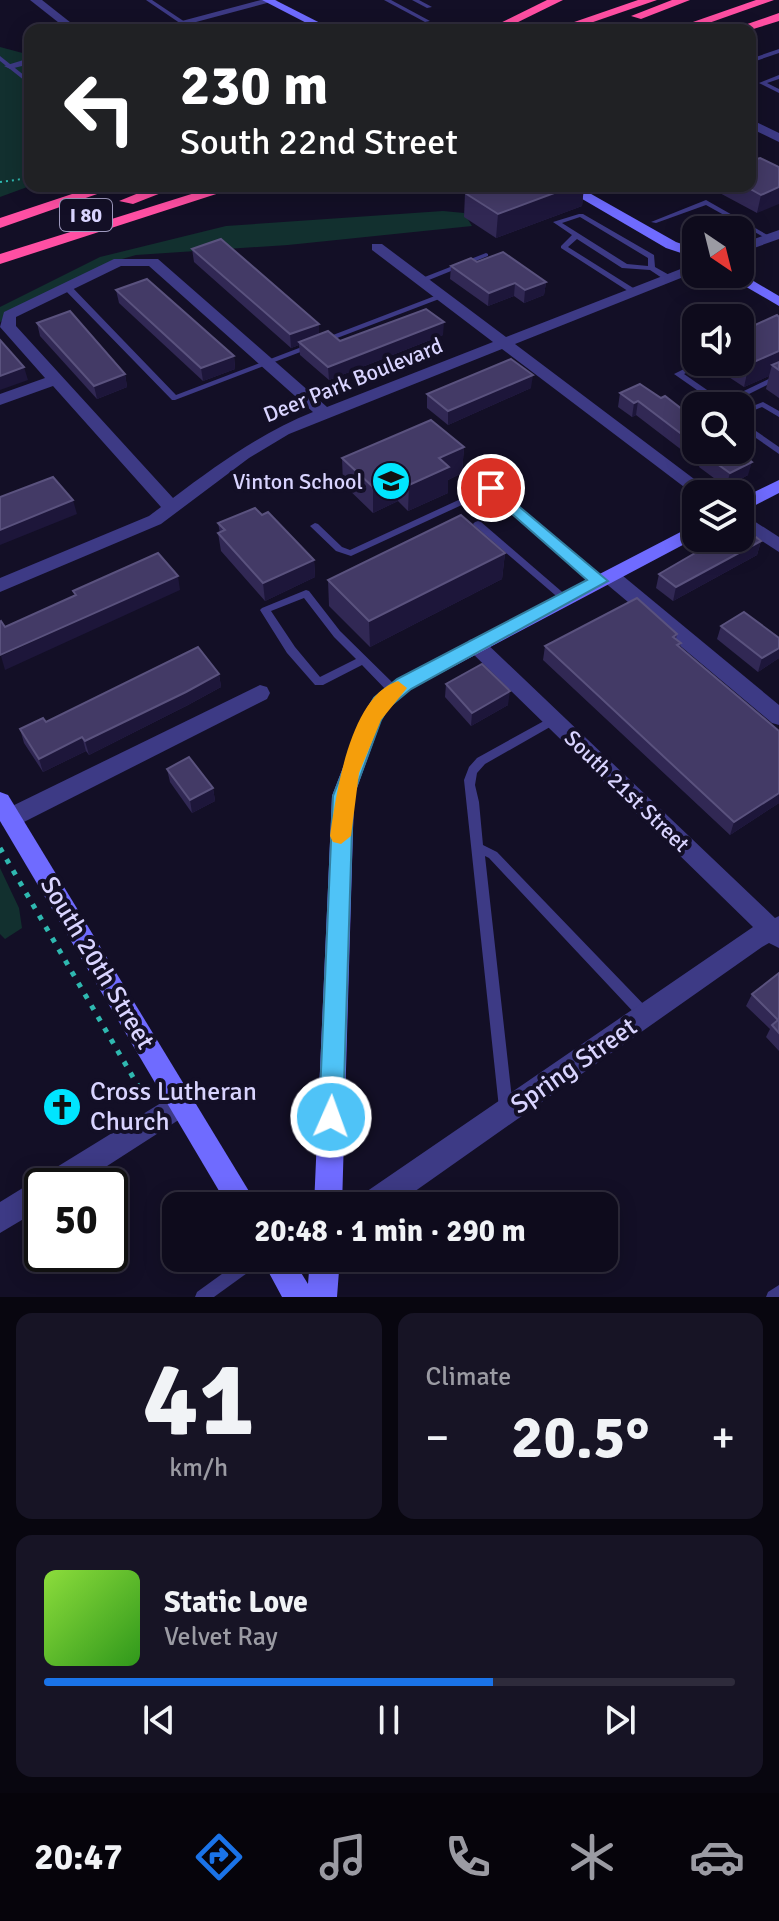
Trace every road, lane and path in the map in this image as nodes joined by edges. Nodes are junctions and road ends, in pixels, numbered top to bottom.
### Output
1 (35, 0) edge
2 (149, 0) edge
3 (387, 0) edge
4 (415, 0) edge
5 (549, 0) edge
6 (557, 0) edge
7 (651, 0) edge
8 (684, 0) edge
9 (727, 0) edge
10 (768, 0) edge
11 (271, 2) edge
12 (429, 7) dead end
13 (779, 15) edge
14 (515, 20) junction
15 (427, 21) dead end
16 (183, 23) junction
17 (67, 24) edge
18 (179, 24) edge
19 (300, 24) edge
20 (317, 24) edge
21 (506, 24) edge
22 (576, 24) edge
23 (611, 24) edge
24 (655, 24) edge
25 (694, 24) edge
26 (748, 24) edge
27 (753, 24) edge
28 (779, 51) edge
29 (756, 59) edge
30 (5, 62) edge
31 (779, 77) edge
32 (24, 78) edge
33 (779, 91) edge
34 (756, 125) edge
35 (776, 133) edge
36 (24, 179) edge
37 (0, 182) edge
38 (87, 192) edge
39 (93, 192) edge
40 (153, 192) edge
41 (214, 192) edge
42 (578, 192) edge
43 (604, 192) edge
44 (51, 205) junction
45 (654, 222) junction
46 (0, 223) edge
47 (576, 236) junction
48 (774, 236) edge
49 (0, 243) edge
50 (682, 243) edge
51 (754, 244) edge
52 (377, 247) dead end
53 (682, 249) edge
54 (486, 255) edge
55 (0, 259) edge
56 (652, 268) junction
57 (682, 272) edge
58 (668, 278) junction
59 (421, 280) junction
60 (67, 287) junction
61 (754, 287) edge
62 (634, 291) junction
63 (443, 296) junction
64 (779, 302) edge
65 (504, 343) junction
66 (268, 362) junction
67 (682, 372) edge
68 (779, 376) edge
69 (55, 380) junction
70 (702, 392) edge
71 (746, 392) edge
72 (0, 400) edge
73 (754, 408) edge
74 (324, 413) junction
75 (779, 415) edge
76 (754, 433) edge
77 (779, 451) edge
78 (686, 480) edge
79 (779, 486) edge
80 (754, 499) edge
81 (173, 509) junction
82 (478, 524) dead end
83 (315, 526) dead end
84 (754, 528) edge
85 (682, 538) edge
86 (779, 546) edge
87 (605, 579) junction
88 (0, 585) edge
89 (565, 599) junction
90 (476, 645) junction
91 (363, 660) junction
92 (394, 691) junction
93 (260, 693) dead end
94 (779, 717) edge
95 (553, 720) junction
96 (5, 810) edge
97 (0, 848) edge
98 (478, 848) junction
99 (777, 932) edge
100 (646, 1016) junction
101 (182, 1103) junction
102 (506, 1114) junction
103 (157, 1119) junction
104 (79, 1168) edge
105 (236, 1192) edge
106 (329, 1192) edge
107 (391, 1192) edge
108 (24, 1204) edge
109 (0, 1219) edge
110 (237, 1272) edge
111 (284, 1272) edge
112 (324, 1272) edge
113 (779, 1292) edge
114 (202, 1297) edge
115 (299, 1297) edge
116 (322, 1297) edge
117 (773, 1297) edge

1 - 17 street
2 - 16 lane
3 - 15 lane
4 - 12 lane
5 - 14 highway
6 - 14 highway
7 - 22 highway
8 - 23 highway
9 - 24 highway
10 - 25 highway
11 - 16 street
11 - 19 main road
11 - 20 main road
13 - 26 highway
13 - 27 highway
14 - 21 highway
16 - 18 street
28 - 29 lane
30 - 32 lane
31 - 33 lane
34 - 35 street
36 - 37 path
38 - 44 highway
39 - 44 highway, I 80
40 - 49 highway, I 80
41 - 55 highway
42 - 53 main road
43 - 45 main road
44 - 46 highway, I 80
45 - 48 lane
45 - 50 main road
47 - 56 lane
47 - 56 lane
47 - 62 lane
48 - 51 street
52 - 59 street
54 - 59 lane
56 - 58 lane
57 - 58 street, Deer Park Boulevard
58 - 62 street, Deer Park Boulevard
59 - 63 street
60 - 66 street
60 - 66 lane
60 - 69 street
61 - 64 main road
62 - 65 street, Deer Park Boulevard
63 - 65 street
63 - 66 lane
65 - 74 street, Deer Park Boulevard
65 - 78 street
66 - 74 street
67 - 70 lane
68 - 71 lane
69 - 72 street
69 - 81 street
73 - 75 lane
74 - 81 street, Deer Park Boulevard
76 - 77 lane
79 - 80 main road
81 - 88 street, Deer Park Boulevard
82 - 89 lane
83 - 87 lane
84 - 86 street
85 - 87 main road
87 - 89 main road
87 - 94 street
89 - 90 main road
90 - 92 main road
90 - 95 street, South 21st Street
91 - 91 lane
91 - 92 lane
92 - 106 main road
93 - 96 street
95 - 98 lane
95 - 99 street, South 21st Street
96 - 101 main road, South 20th Street
97 - 103 path
98 - 100 lane
98 - 102 lane
99 - 100 street, Spring Street
100 - 102 street, Spring Street
101 - 103 street
101 - 105 main road, South 20th Street
102 - 107 street, Spring Street
103 - 104 street
108 - 109 street
110 - 114 lane
111 - 115 main road
112 - 116 main road
113 - 117 lane

